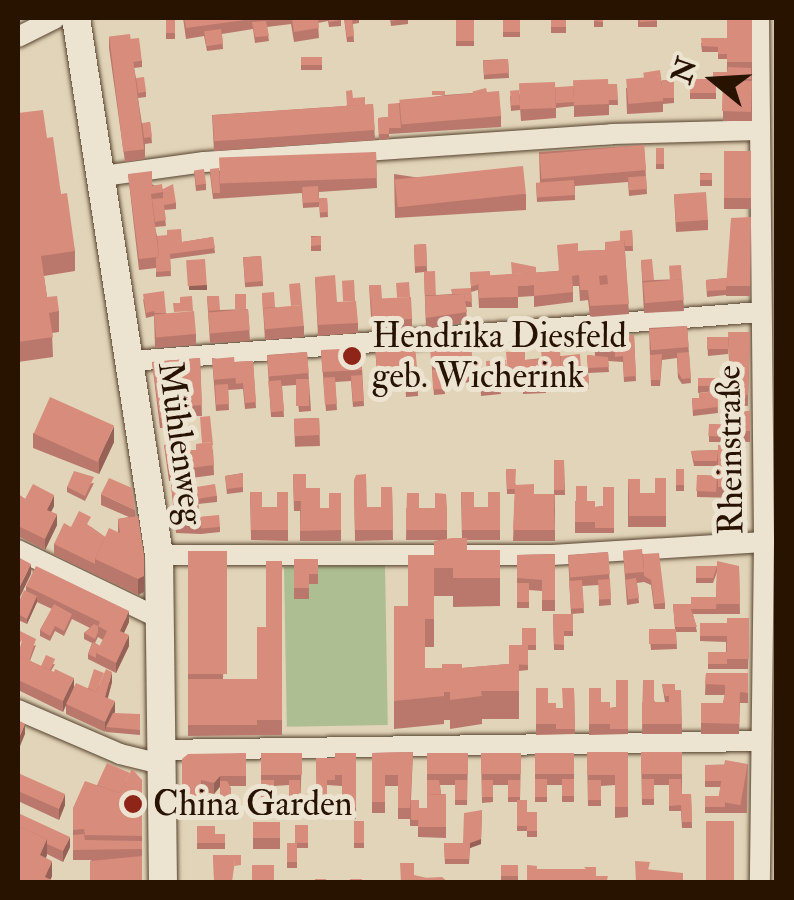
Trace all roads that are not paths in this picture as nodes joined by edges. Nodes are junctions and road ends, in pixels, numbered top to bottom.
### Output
1 (56, 18) edge
2 (76, 18) edge
3 (759, 18) edge
4 (18, 37) edge
5 (760, 130) junction
6 (103, 176) junction
7 (760, 312) junction
8 (132, 361) junction
9 (764, 542) junction
10 (18, 550) edge
11 (159, 554) junction
12 (162, 619) junction
13 (18, 710) edge
14 (761, 742) junction
15 (161, 757) junction
16 (162, 882) edge
17 (760, 882) edge

1 - 4 street
2 - 6 main road, Mühlenweg
3 - 5 street, Rheinstraße
5 - 6 street
5 - 7 street, Rheinstraße
6 - 8 main road, Mühlenweg
7 - 8 street
7 - 9 street, Rheinstraße
8 - 11 main road, Mühlenweg
9 - 11 street
9 - 14 street, Rheinstraße
10 - 12 street
11 - 12 main road, Mühlenweg
12 - 15 main road, Mühlenweg
13 - 15 street
14 - 15 street
14 - 17 street, Rheinstraße
15 - 16 main road, Mühlenweg

